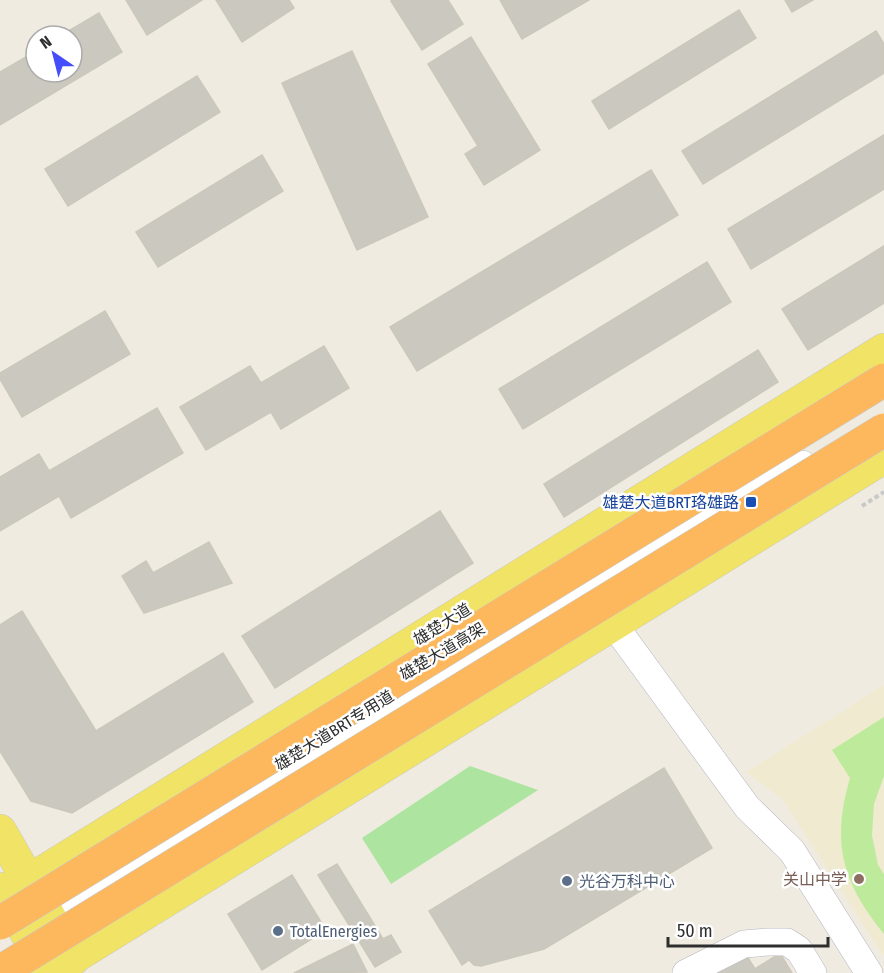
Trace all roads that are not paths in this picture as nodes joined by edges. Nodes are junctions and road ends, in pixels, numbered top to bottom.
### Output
1 (884, 350) edge
2 (884, 380) edge
3 (884, 395) edge
4 (884, 417) edge
5 (884, 430) edge
6 (884, 457) edge
7 (614, 625) junction
8 (0, 831) edge
9 (16, 910) edge
10 (62, 969) edge
11 (0, 972) edge
12 (686, 973) edge
13 (813, 973) edge
14 (869, 973) edge

1 - 9 main road, 雄楚大道
2 - 9 highway, 雄楚大道高架, bridge
3 - 9 street, 雄楚大道BRT专用道
4 - 9 street, 雄楚大道BRT专用道
5 - 11 highway, bridge
6 - 7 main road
7 - 10 main road
7 - 14 street
8 - 9 main road
9 - 10 main road
12 - 13 street

